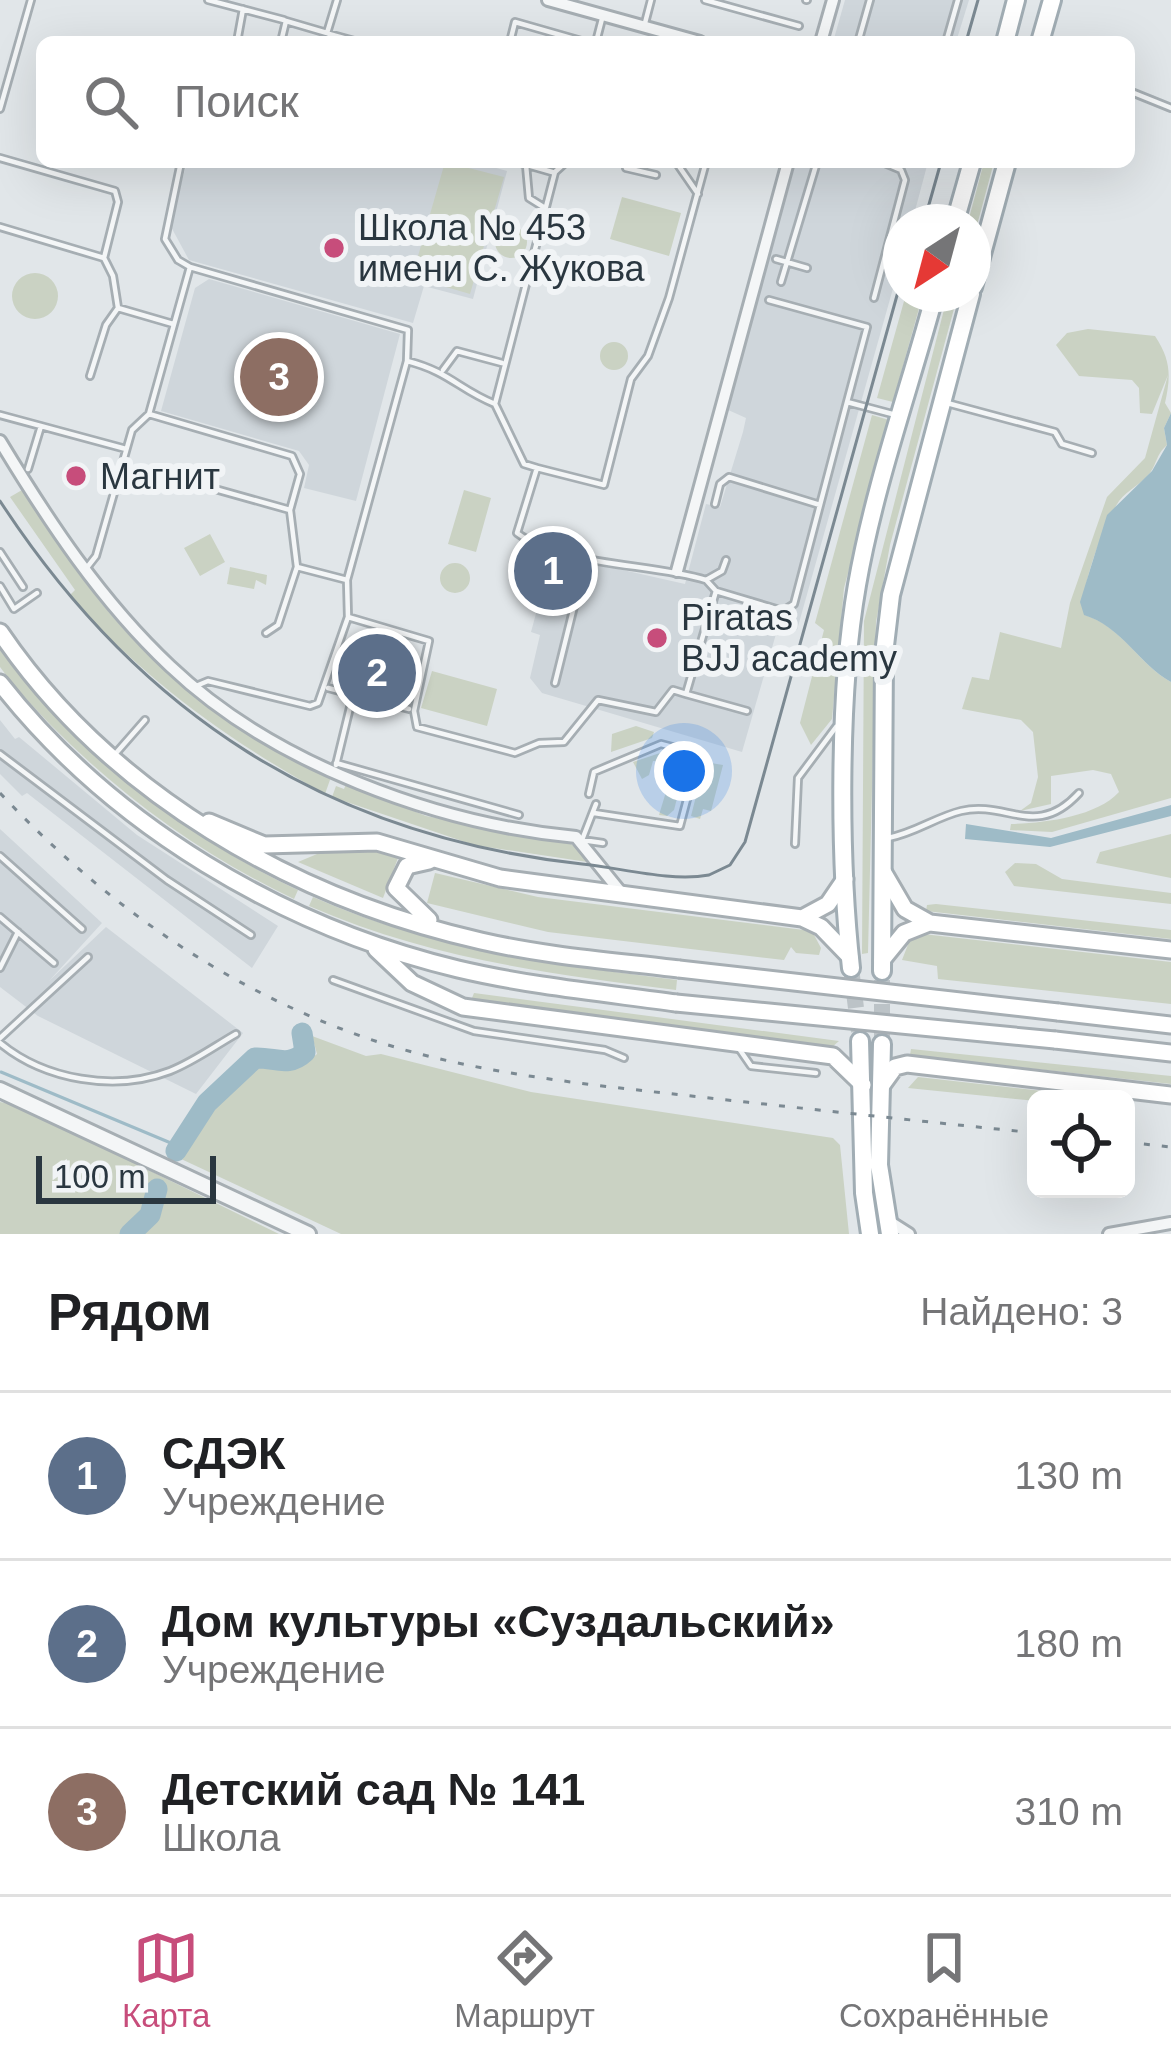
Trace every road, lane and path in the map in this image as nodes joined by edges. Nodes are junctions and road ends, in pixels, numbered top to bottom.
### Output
1 (31, 0) edge
2 (208, 0) edge
3 (337, 0) edge
4 (548, 0) edge
5 (651, 0) edge
6 (705, 0) edge
7 (833, 0) edge
8 (870, 0) edge
9 (958, 0) edge
10 (1016, 0) edge
11 (1052, 0) edge
12 (243, 10) junction
13 (603, 15) junction
14 (286, 21) junction
15 (799, 26) dead end
16 (644, 27) junction
17 (327, 33) junction
18 (238, 36) edge
19 (282, 36) edge
20 (337, 36) edge
21 (512, 36) edge
22 (564, 36) edge
23 (598, 36) edge
24 (678, 36) edge
25 (823, 36) edge
26 (861, 36) edge
27 (948, 36) edge
28 (1007, 36) edge
29 (1042, 36) edge
30 (1135, 94) edge
31 (0, 107) edge
32 (1171, 108) edge
33 (0, 158) edge
34 (180, 168) edge
35 (526, 168) edge
36 (538, 168) edge
37 (559, 168) edge
38 (626, 168) edge
39 (680, 168) edge
40 (704, 168) edge
41 (786, 168) edge
42 (815, 168) edge
43 (896, 168) edge
44 (970, 168) edge
45 (1005, 168) edge
46 (555, 172) junction
47 (656, 176) dead end
48 (698, 194) junction
49 (960, 204) edge
50 (545, 208) junction
51 (991, 221) edge
52 (0, 227) edge
53 (104, 258) junction
54 (776, 259) dead end
55 (787, 262) junction
56 (190, 267) junction
57 (807, 268) dead end
58 (781, 282) dead end
59 (874, 298) dead end
60 (770, 300) dead end
61 (118, 308) junction
62 (930, 312) edge
63 (966, 312) edge
64 (173, 324) junction
65 (407, 361) junction
66 (502, 363) junction
67 (443, 370) junction
68 (90, 376) dead end
69 (942, 401) junction
70 (847, 402) junction
71 (495, 404) junction
72 (149, 414) junction
73 (0, 415) edge
74 (901, 416) junction
75 (41, 426) junction
76 (0, 441) edge
77 (126, 449) junction
78 (1091, 453) dead end
79 (537, 468) junction
80 (28, 469) dead end
81 (183, 480) dead end
82 (715, 504) dead end
83 (820, 505) junction
84 (290, 510) junction
85 (0, 552) edge
86 (586, 558) junction
87 (726, 560) dead end
88 (297, 567) junction
89 (85, 570) junction
90 (677, 571) junction
91 (347, 580) junction
92 (706, 580) junction
93 (0, 586) edge
94 (23, 587) dead end
95 (716, 591) junction
96 (37, 593) dead end
97 (348, 617) junction
98 (0, 632) edge
99 (266, 633) dead end
100 (0, 683) edge
101 (555, 683) dead end
102 (328, 687) junction
103 (195, 688) junction
104 (353, 694) junction
105 (686, 694) junction
106 (410, 710) dead end
107 (747, 711) dead end
108 (848, 714) junction
109 (145, 720) dead end
110 (0, 754) edge
111 (113, 757) junction
112 (335, 767) junction
113 (1079, 793) dead end
114 (589, 794) dead end
115 (596, 804) dead end
116 (594, 813) junction
117 (519, 815) dead end
118 (188, 816) junction
119 (882, 839) junction
120 (582, 840) junction
121 (603, 843) dead end
122 (795, 844) dead end
123 (3, 859) edge
124 (432, 861) junction
125 (0, 868) edge
126 (883, 870) junction
127 (845, 878) junction
128 (623, 897) junction
129 (0, 917) edge
130 (802, 918) junction
131 (930, 922) junction
132 (82, 929) dead end
133 (446, 931) junction
134 (18, 932) junction
135 (251, 935) dead end
136 (369, 943) junction
137 (1171, 950) edge
138 (88, 957) dead end
139 (851, 962) joint
140 (54, 963) dead end
141 (882, 966) joint
142 (0, 968) edge
143 (334, 980) dead end
144 (1171, 1025) edge
145 (608, 1029) junction
146 (236, 1034) dead end
147 (0, 1040) edge
148 (860, 1041) tunnel mouth
149 (740, 1044) junction
150 (882, 1044) tunnel mouth
151 (605, 1050) junction
152 (1171, 1053) edge
153 (624, 1058) dead end
154 (816, 1073) dead end
155 (872, 1085) junction
156 (0, 1090) edge
157 (1171, 1095) edge
158 (1171, 1223) edge
159 (887, 1226) edge
160 (308, 1234) edge
161 (870, 1234) edge
162 (909, 1234) edge
163 (1109, 1234) edge

1 - 31 lane
2 - 12 lane
3 - 17 lane
4 - 13 street
5 - 16 lane
6 - 15 lane
7 - 25 street
8 - 26 lane
9 - 27 lane
10 - 28 main road
11 - 29 main road
12 - 14 lane
12 - 18 lane
13 - 16 street
13 - 23 lane
14 - 17 lane
14 - 19 lane
16 - 24 street
17 - 20 lane
21 - 22 lane
30 - 32 lane
33 - 53 lane
34 - 56 lane
35 - 50 lane
36 - 46 lane
37 - 46 lane
38 - 47 lane
39 - 48 lane
40 - 48 lane
41 - 90 street
42 - 55 lane
43 - 59 lane
44 - 49 main road
45 - 51 main road
46 - 50 lane
48 - 79 lane
50 - 66 lane
52 - 53 lane
53 - 61 lane
54 - 55 lane
55 - 57 lane
55 - 58 lane
56 - 64 lane
56 - 65 lane
60 - 70 lane
61 - 64 lane
61 - 68 lane
62 - 74 main road
63 - 69 main road
64 - 72 lane
65 - 67 lane
65 - 91 lane
66 - 67 lane
66 - 71 lane
67 - 71 lane
69 - 78 lane
69 - 119 main road
70 - 74 lane
70 - 83 lane
71 - 79 lane
72 - 77 lane
72 - 84 lane
73 - 75 lane
74 - 108 main road
75 - 77 lane
75 - 80 lane
76 - 89 street
77 - 89 lane
79 - 86 lane
81 - 84 lane
82 - 83 lane
83 - 95 lane
84 - 88 lane
85 - 94 lane
86 - 90 lane
86 - 101 lane
87 - 92 lane
88 - 91 lane
88 - 99 lane
89 - 103 street
90 - 92 lane
91 - 97 lane
92 - 95 lane
93 - 96 lane
95 - 105 lane
97 - 102 lane
97 - 105 lane
98 - 111 main road
100 - 136 main road
102 - 103 lane
102 - 104 lane
103 - 112 street
104 - 106 lane
104 - 112 lane
105 - 107 lane
108 - 122 lane
108 - 127 main road
109 - 111 lane
110 - 135 lane
111 - 118 main road
112 - 117 lane
112 - 120 street
113 - 119 lane
114 - 116 lane
115 - 116 lane
116 - 120 lane
118 - 124 main road
118 - 133 main road
119 - 126 main road
120 - 121 lane
120 - 128 street
123 - 125 lane
123 - 132 lane
124 - 128 main road
124 - 133 main road
126 - 131 main road
126 - 141 main road
127 - 130 main road
127 - 139 main road
128 - 130 main road
129 - 134 lane
130 - 139 main road
131 - 137 main road
131 - 141 main road
133 - 144 main road, bridge
134 - 140 lane
134 - 142 lane
136 - 145 main road
136 - 152 main road, bridge
138 - 147 lane
143 - 151 lane
145 - 149 main road
145 - 151 lane
146 - 147 lane
148 - 155 main road
149 - 154 lane
149 - 155 main road
150 - 155 main road
151 - 153 lane
155 - 157 main road
155 - 159 main road
155 - 161 main road
156 - 160 street
158 - 163 street
159 - 162 street

